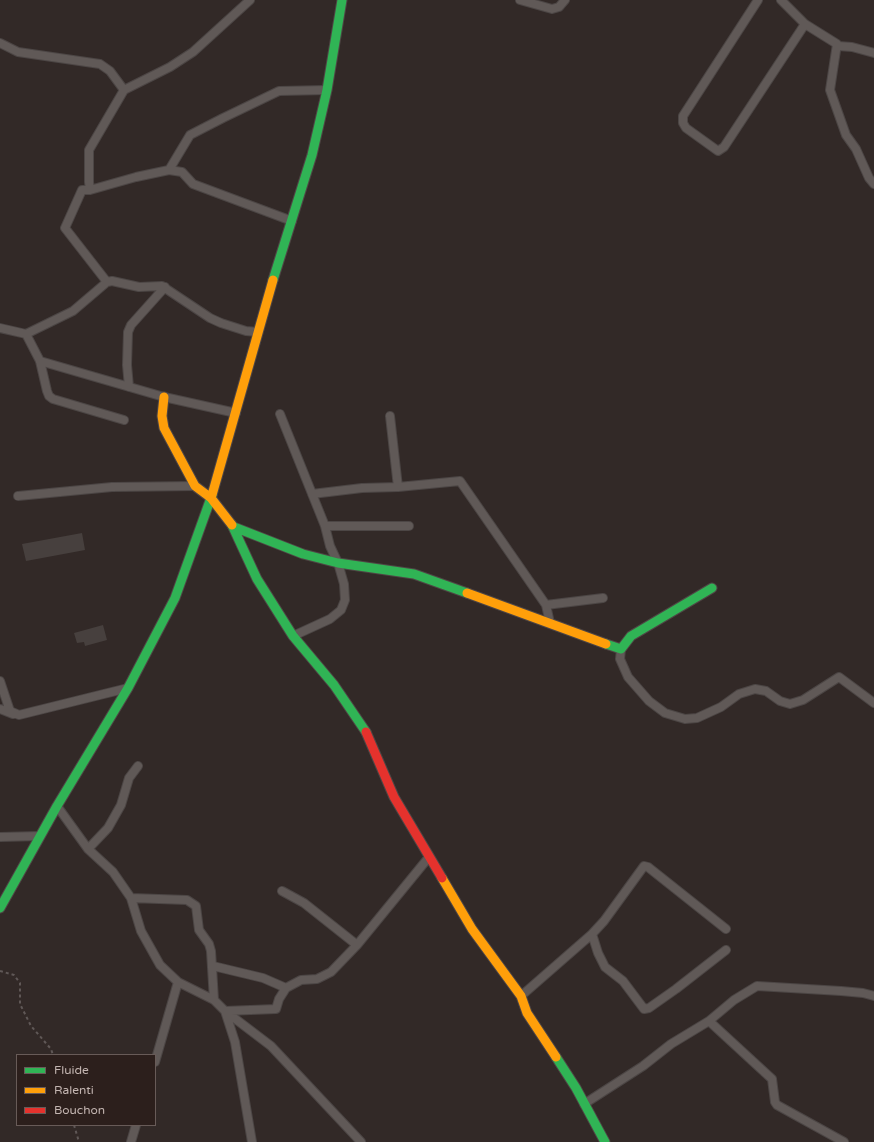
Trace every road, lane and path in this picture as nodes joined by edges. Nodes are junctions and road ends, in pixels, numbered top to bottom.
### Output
1 (250, 0) edge
2 (342, 0) edge
3 (520, 0) edge
4 (565, 0) edge
5 (758, 0) edge
6 (781, 0) edge
7 (805, 24) junction
8 (0, 44) edge
9 (838, 46) junction
10 (874, 53) edge
11 (124, 90) junction
12 (327, 90) junction
13 (169, 170) junction
14 (874, 184) edge
15 (90, 190) junction
16 (292, 221) junction
17 (107, 282) junction
18 (165, 287) junction
19 (0, 328) edge
20 (258, 332) junction
21 (26, 334) junction
22 (40, 361) junction
23 (129, 387) junction
24 (164, 396) junction
25 (236, 414) junction
26 (280, 414) dead end
27 (390, 416) dead end
28 (124, 420) dead end
29 (195, 486) junction
30 (398, 487) junction
31 (312, 494) junction
32 (18, 496) dead end
33 (211, 498) junction
34 (325, 526) junction
35 (409, 526) dead end
36 (234, 527) junction
37 (338, 563) junction
38 (712, 588) dead end
39 (603, 598) dead end
40 (546, 604) junction
41 (550, 623) junction
42 (293, 636) junction
43 (621, 649) junction
44 (0, 681) edge
45 (128, 688) junction
46 (874, 702) edge
47 (0, 709) edge
48 (14, 714) junction
49 (138, 766) dead end
50 (57, 806) junction
51 (1, 835) edge
52 (40, 836) junction
53 (88, 849) junction
54 (429, 857) junction
55 (282, 891) dead end
56 (131, 898) junction
57 (0, 908) edge
58 (726, 929) dead end
59 (592, 934) junction
60 (357, 946) junction
61 (726, 950) dead end
62 (213, 966) junction
63 (0, 971) edge
64 (178, 982) junction
65 (286, 988) junction
66 (521, 996) junction
67 (874, 996) edge
68 (214, 1000) junction
69 (225, 1011) junction
70 (709, 1021) junction
71 (53, 1054) edge
72 (156, 1059) edge
73 (584, 1104) junction
74 (74, 1126) edge
75 (136, 1126) edge
76 (79, 1142) edge
77 (131, 1142) edge
78 (252, 1142) edge
79 (361, 1142) edge
80 (605, 1142) edge
81 (844, 1142) edge

1 - 11 street
2 - 12 street
3 - 4 street
5 - 7 street
6 - 7 street
7 - 9 street
8 - 11 street
9 - 10 street
9 - 14 street
11 - 15 street
12 - 13 street
12 - 16 street
13 - 15 street
13 - 16 street
15 - 17 street
16 - 20 street
17 - 18 street
17 - 21 street
18 - 20 street
18 - 23 street
19 - 21 street
20 - 25 street
21 - 22 street
22 - 23 street
22 - 28 street
23 - 24 street
24 - 25 street
24 - 29 street
25 - 33 street
26 - 31 street
27 - 30 street
29 - 32 street
29 - 33 street
30 - 31 street
30 - 40 street
31 - 34 street
33 - 36 street
33 - 45 street
34 - 35 street
34 - 37 street
36 - 37 street
36 - 42 street
37 - 41 street
37 - 42 street
38 - 43 street
39 - 40 street
40 - 41 street
41 - 43 street
42 - 54 street
43 - 46 street
44 - 48 street
45 - 48 street
45 - 50 street
47 - 48 street
49 - 53 street
50 - 52 street
50 - 53 street
51 - 52 street
52 - 57 street
53 - 56 street
54 - 60 street
54 - 66 street
55 - 60 street
56 - 62 street
56 - 64 street
58 - 59 street
59 - 61 street
59 - 66 street
60 - 65 street
62 - 65 street
62 - 68 street
63 - 71 path
64 - 68 street
64 - 72 street
65 - 69 street
66 - 73 street
67 - 70 street
68 - 69 street
69 - 78 street
69 - 79 street
70 - 73 street
70 - 81 street
73 - 80 street
74 - 76 path
75 - 77 street

